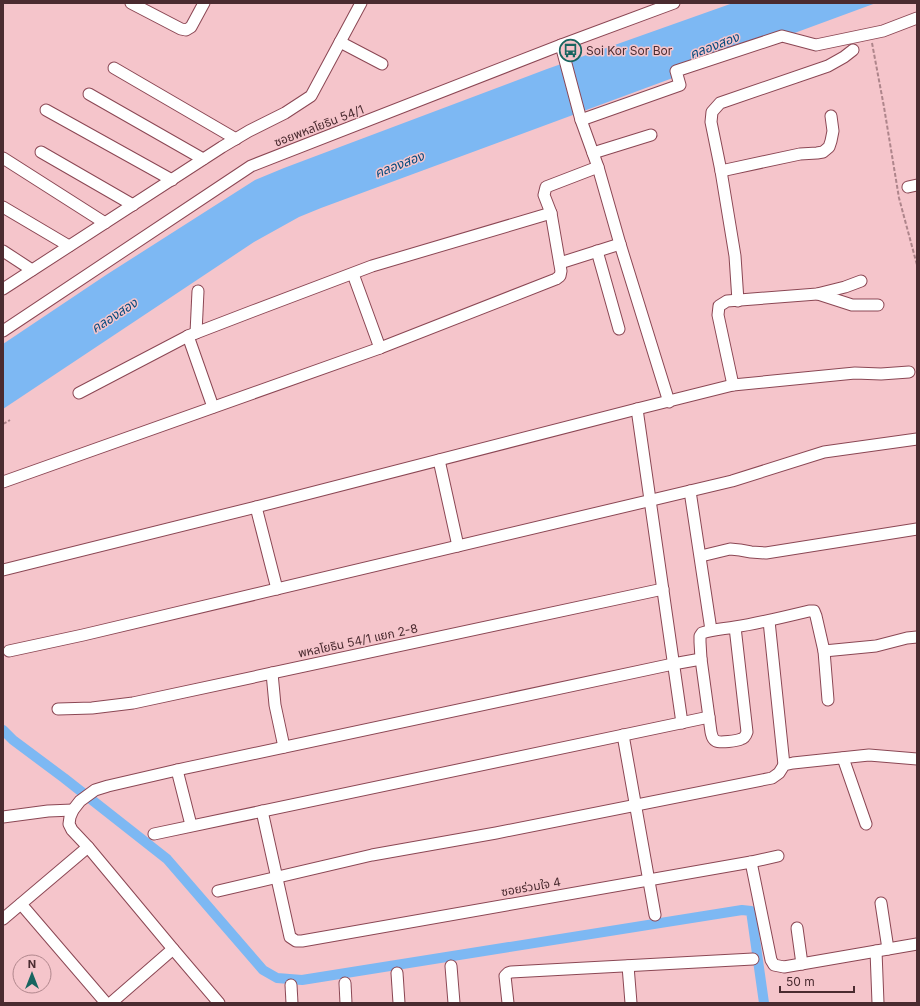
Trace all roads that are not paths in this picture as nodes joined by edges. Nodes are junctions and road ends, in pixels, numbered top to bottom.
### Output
1 (131, 3) edge
2 (204, 3) edge
3 (361, 3) edge
4 (674, 3) edge
5 (917, 18) edge
6 (340, 42) junction
7 (560, 45) junction
8 (853, 50) dead end
9 (382, 64) dead end
10 (114, 68) dead end
11 (89, 94) dead end
12 (46, 110) dead end
13 (831, 116) dead end
14 (581, 120) junction
15 (651, 135) dead end
16 (236, 138) junction
17 (41, 152) dead end
18 (593, 154) junction
19 (3, 158) edge
20 (203, 159) junction
21 (598, 167) junction
22 (721, 171) junction
23 (172, 180) junction
24 (133, 205) junction
25 (3, 207) edge
26 (551, 213) junction
27 (104, 223) junction
28 (620, 244) junction
29 (69, 246) junction
30 (3, 251) edge
31 (597, 252) junction
32 (560, 264) junction
33 (32, 270) junction
34 (353, 274) junction
35 (861, 281) dead end
36 (3, 289) edge
37 (198, 291) dead end
38 (817, 294) junction
39 (738, 301) junction
40 (878, 305) dead end
41 (619, 329) dead end
42 (3, 331) edge
43 (192, 335) junction
44 (380, 348) junction
45 (909, 372) dead end
46 (733, 385) junction
47 (79, 393) dead end
48 (669, 402) junction
49 (213, 407) junction
50 (637, 409) junction
51 (917, 439) edge
52 (439, 460) junction
53 (3, 482) edge
54 (690, 490) junction
55 (650, 500) junction
56 (256, 507) junction
57 (917, 529) edge
58 (458, 546) junction
59 (701, 556) junction
60 (3, 570) edge
61 (277, 589) junction
62 (663, 589) junction
63 (769, 621) junction
64 (735, 627) junction
65 (710, 630) junction
66 (917, 637) edge
67 (9, 651) dead end
68 (824, 651) junction
69 (701, 659) junction
70 (673, 664) junction
71 (272, 673) junction
72 (828, 700) dead end
73 (58, 709) dead end
74 (709, 717) junction
75 (682, 722) junction
76 (623, 735) junction
77 (284, 747) junction
78 (843, 758) junction
79 (917, 760) edge
80 (784, 765) junction
81 (177, 770) junction
82 (636, 805) junction
83 (73, 810) junction
84 (262, 811) junction
85 (3, 817) edge
86 (866, 824) dead end
87 (191, 825) junction
88 (154, 834) dead end
89 (88, 847) junction
90 (778, 856) dead end
91 (751, 862) junction
92 (277, 877) junction
93 (649, 880) junction
94 (218, 891) dead end
95 (881, 903) dead end
96 (21, 904) junction
97 (655, 915) dead end
98 (3, 919) edge
99 (797, 928) dead end
100 (917, 944) edge
101 (173, 949) junction
102 (888, 949) junction
103 (876, 951) junction
104 (753, 959) dead end
105 (802, 964) junction
106 (452, 966) dead end
107 (628, 966) junction
108 (397, 973) dead end
109 (345, 983) dead end
110 (291, 985) dead end
111 (106, 1003) edge
112 (111, 1003) edge
113 (219, 1003) edge
114 (292, 1003) edge
115 (346, 1003) edge
116 (399, 1003) edge
117 (454, 1003) edge
118 (508, 1003) edge
119 (631, 1003) edge
120 (878, 1003) edge

1 - 2 street
3 - 6 street
4 - 7 street, ซอยพหลโยธิน 54/1
5 - 14 street
6 - 9 street
6 - 16 street
7 - 14 street
7 - 42 street, ซอยพหลโยธิน 54/1
8 - 22 street
10 - 16 street
11 - 20 street
12 - 23 street
13 - 22 street
14 - 18 street
15 - 18 street
16 - 20 street
17 - 24 street
18 - 21 street
19 - 27 street
20 - 23 street
21 - 26 street
21 - 28 street
22 - 39 street
23 - 24 street
24 - 27 street
25 - 29 street
26 - 32 street
26 - 34 street
27 - 29 street
28 - 31 street
28 - 48 street
29 - 33 street
30 - 33 street
31 - 32 street
31 - 41 street
32 - 44 street
33 - 36 street
34 - 43 street
34 - 44 street
35 - 38 street
37 - 43 street
38 - 39 street
38 - 40 street
39 - 46 street
43 - 47 street
43 - 49 street
44 - 49 street
45 - 46 street
46 - 48 street
48 - 50 street
49 - 53 street
50 - 52 street
50 - 55 street
51 - 54 street
52 - 56 street
52 - 58 street
54 - 55 street
54 - 59 street
55 - 58 street
55 - 62 street
56 - 60 street
56 - 61 street
57 - 59 street
58 - 61 street
59 - 65 street
61 - 67 street
62 - 70 street
62 - 71 street, พหลโยธิน 54/1 แยก 2-8
63 - 64 street
63 - 68 street
63 - 80 street
64 - 65 street
64 - 74 street
65 - 69 street
66 - 68 street
68 - 72 street
69 - 70 street
69 - 74 street
70 - 75 street
70 - 77 street
71 - 73 street, พหลโยธิน 54/1 แยก 2-8
71 - 77 street
74 - 75 street
75 - 76 street
76 - 82 street
76 - 84 street
77 - 81 street
78 - 79 street
78 - 80 street
78 - 86 street
80 - 82 street
81 - 83 street
81 - 87 street
82 - 92 street
82 - 93 street
83 - 85 street
83 - 89 street
84 - 87 street
84 - 92 street
87 - 88 street
89 - 96 street
89 - 101 street
90 - 91 street, ซอยร่วมใจ 4
91 - 93 street, ซอยร่วมใจ 4
91 - 105 street
92 - 93 street, ซอยร่วมใจ 4
92 - 94 street
93 - 97 street
95 - 102 street
96 - 98 street
96 - 111 street
99 - 105 street
100 - 102 street
101 - 112 street
101 - 113 street
102 - 103 street
103 - 105 street
103 - 120 street
104 - 107 street
106 - 117 street
107 - 118 street
107 - 119 street
108 - 116 street
109 - 115 street
110 - 114 street

